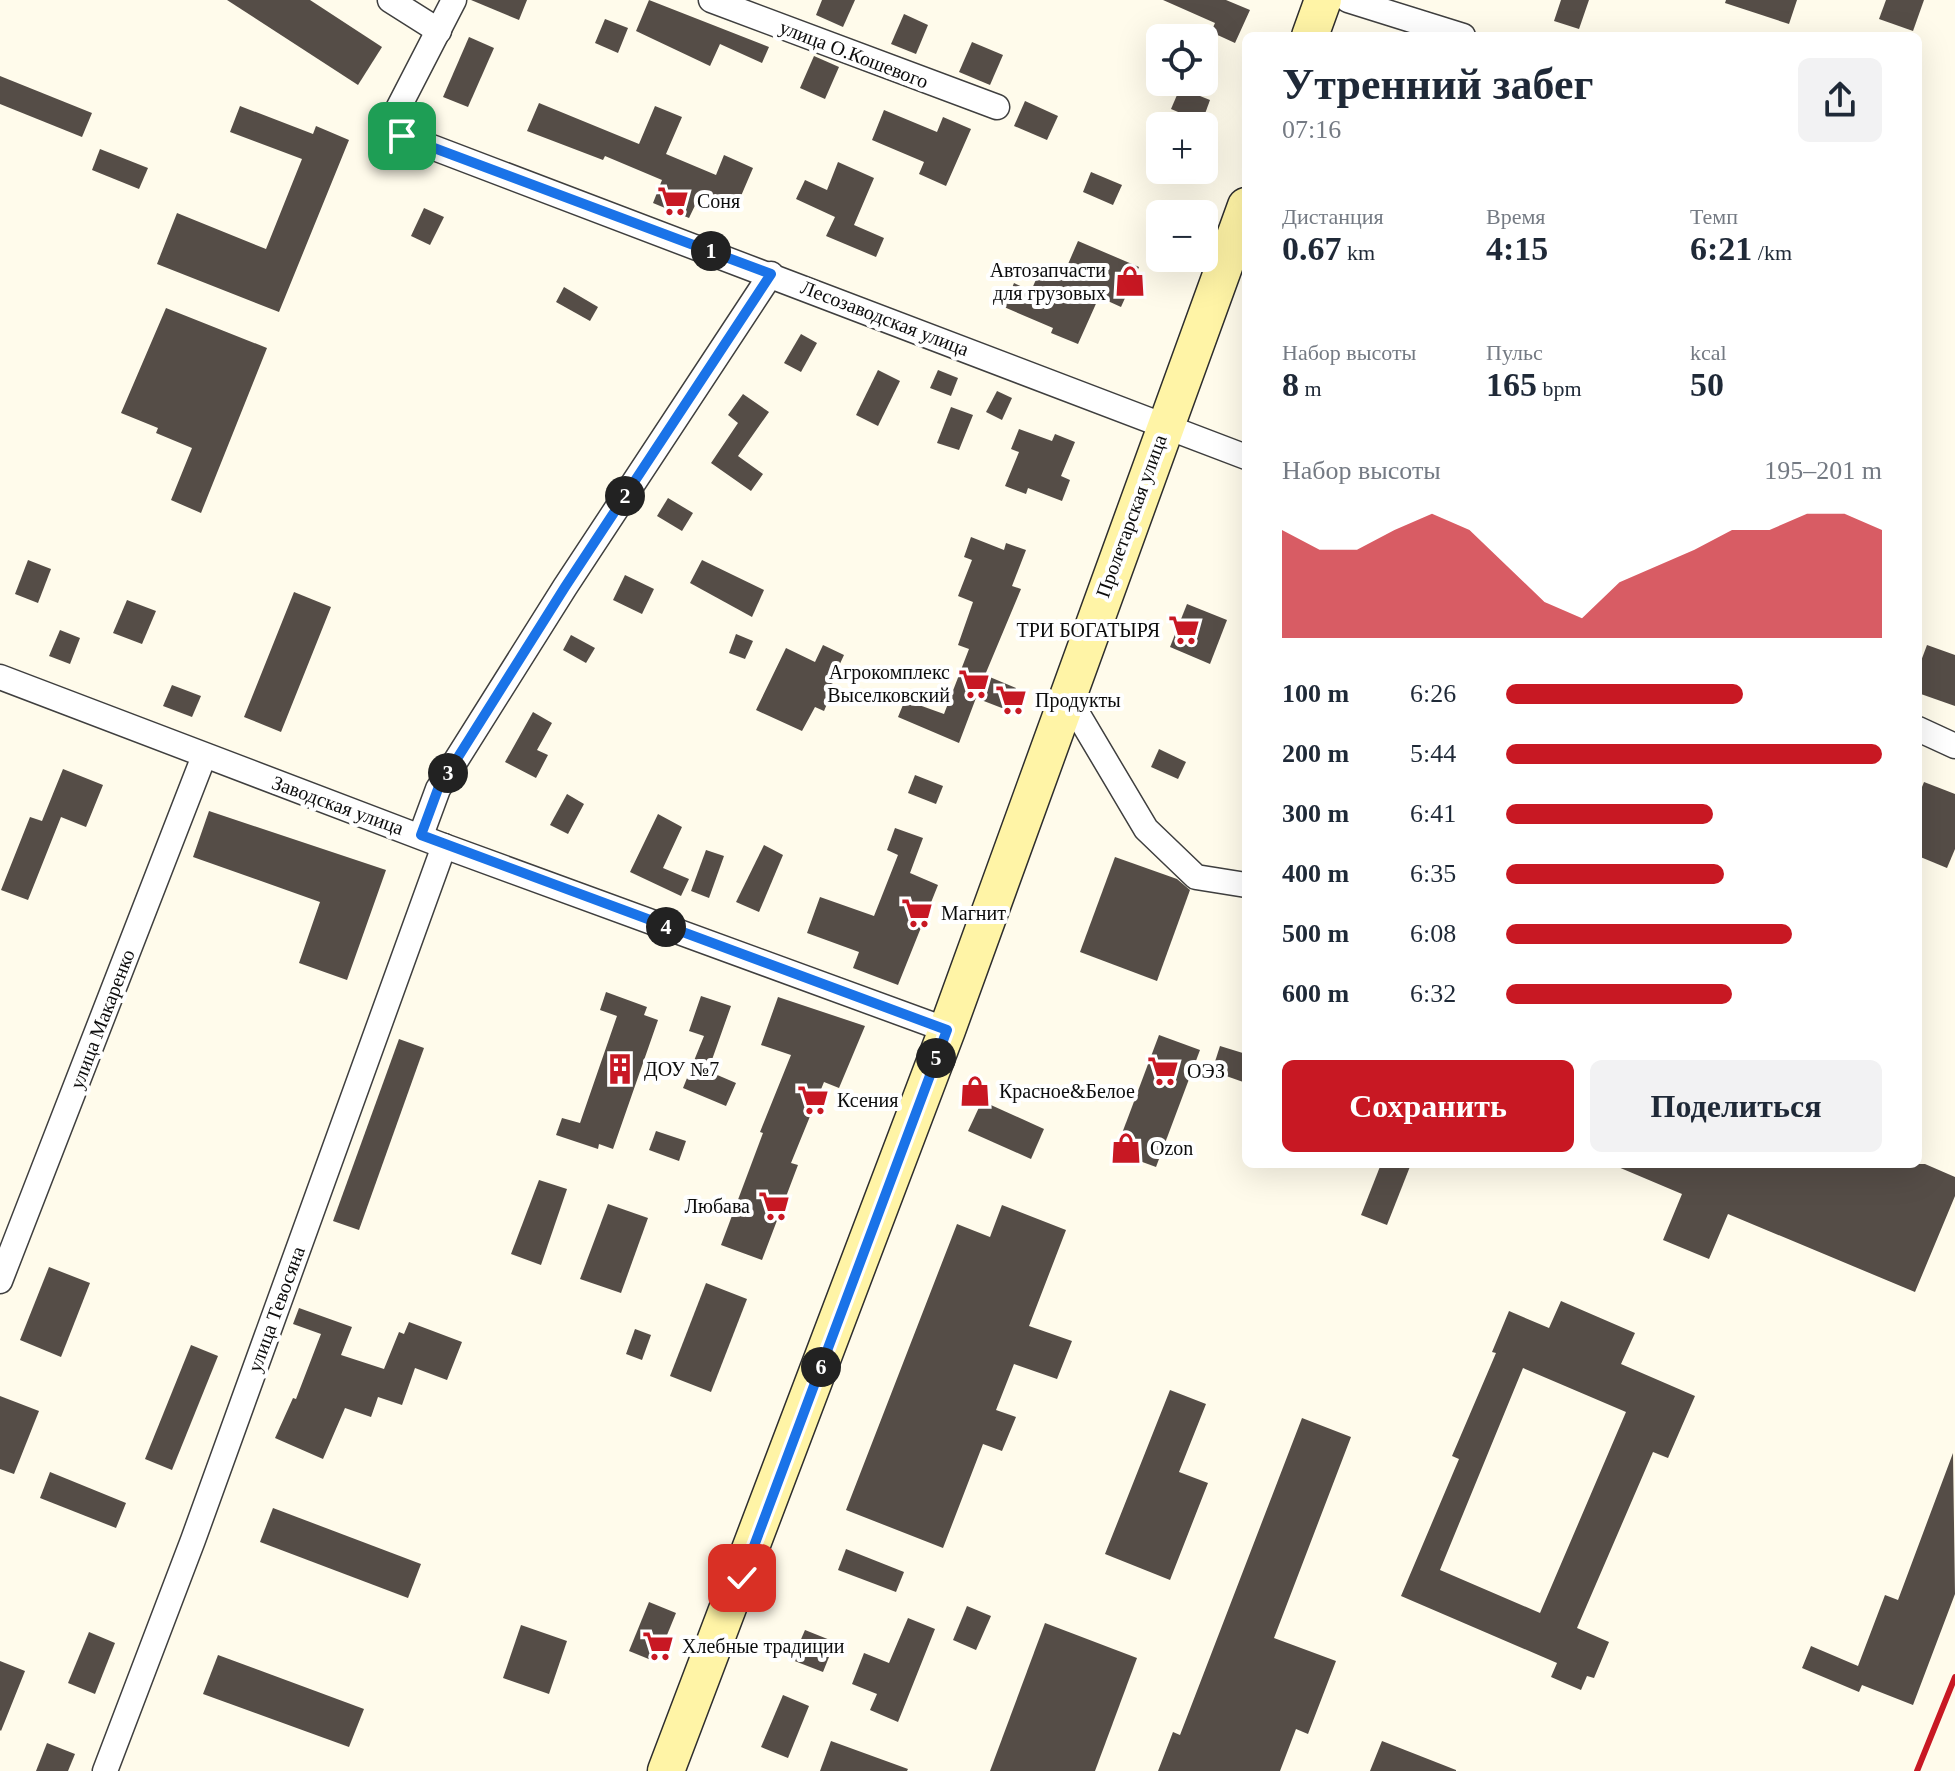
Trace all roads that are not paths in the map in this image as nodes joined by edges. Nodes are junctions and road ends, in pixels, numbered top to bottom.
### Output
1 (390, 0) edge
2 (454, 0) edge
3 (711, 0) edge
4 (1323, 0) edge
5 (1348, 0) edge
6 (439, 31) junction
7 (1311, 32) edge
8 (1450, 32) edge
9 (997, 107) dead end
10 (1242, 217) edge
11 (771, 274) junction
12 (1164, 426) junction
13 (1242, 455) edge
14 (0, 677) edge
15 (1067, 696) junction
16 (1922, 731) edge
17 (1955, 746) edge
18 (204, 756) junction
19 (421, 835) junction
20 (444, 846) junction
21 (1242, 884) edge
22 (947, 1030) junction
23 (0, 1281) edge
24 (105, 1771) edge
25 (666, 1771) edge

1 - 6 street
2 - 6 street
3 - 9 street, улица О.Кошевого
4 - 7 street
5 - 8 street
6 - 11 street, Лесозаводская улица
10 - 12 street, Пролетарская улица
11 - 12 street, Лесозаводская улица
11 - 19 street
12 - 13 street, Лесозаводская улица
12 - 15 street, Пролетарская улица
14 - 18 street, Заводская улица
15 - 21 street
15 - 22 street, Пролетарская улица
16 - 17 street
18 - 19 street, Заводская улица
18 - 23 street, улица Макаренко
19 - 20 street, Заводская улица
20 - 22 street, Заводская улица
20 - 24 street, улица Тевосяна
22 - 25 street, Пролетарская улица

